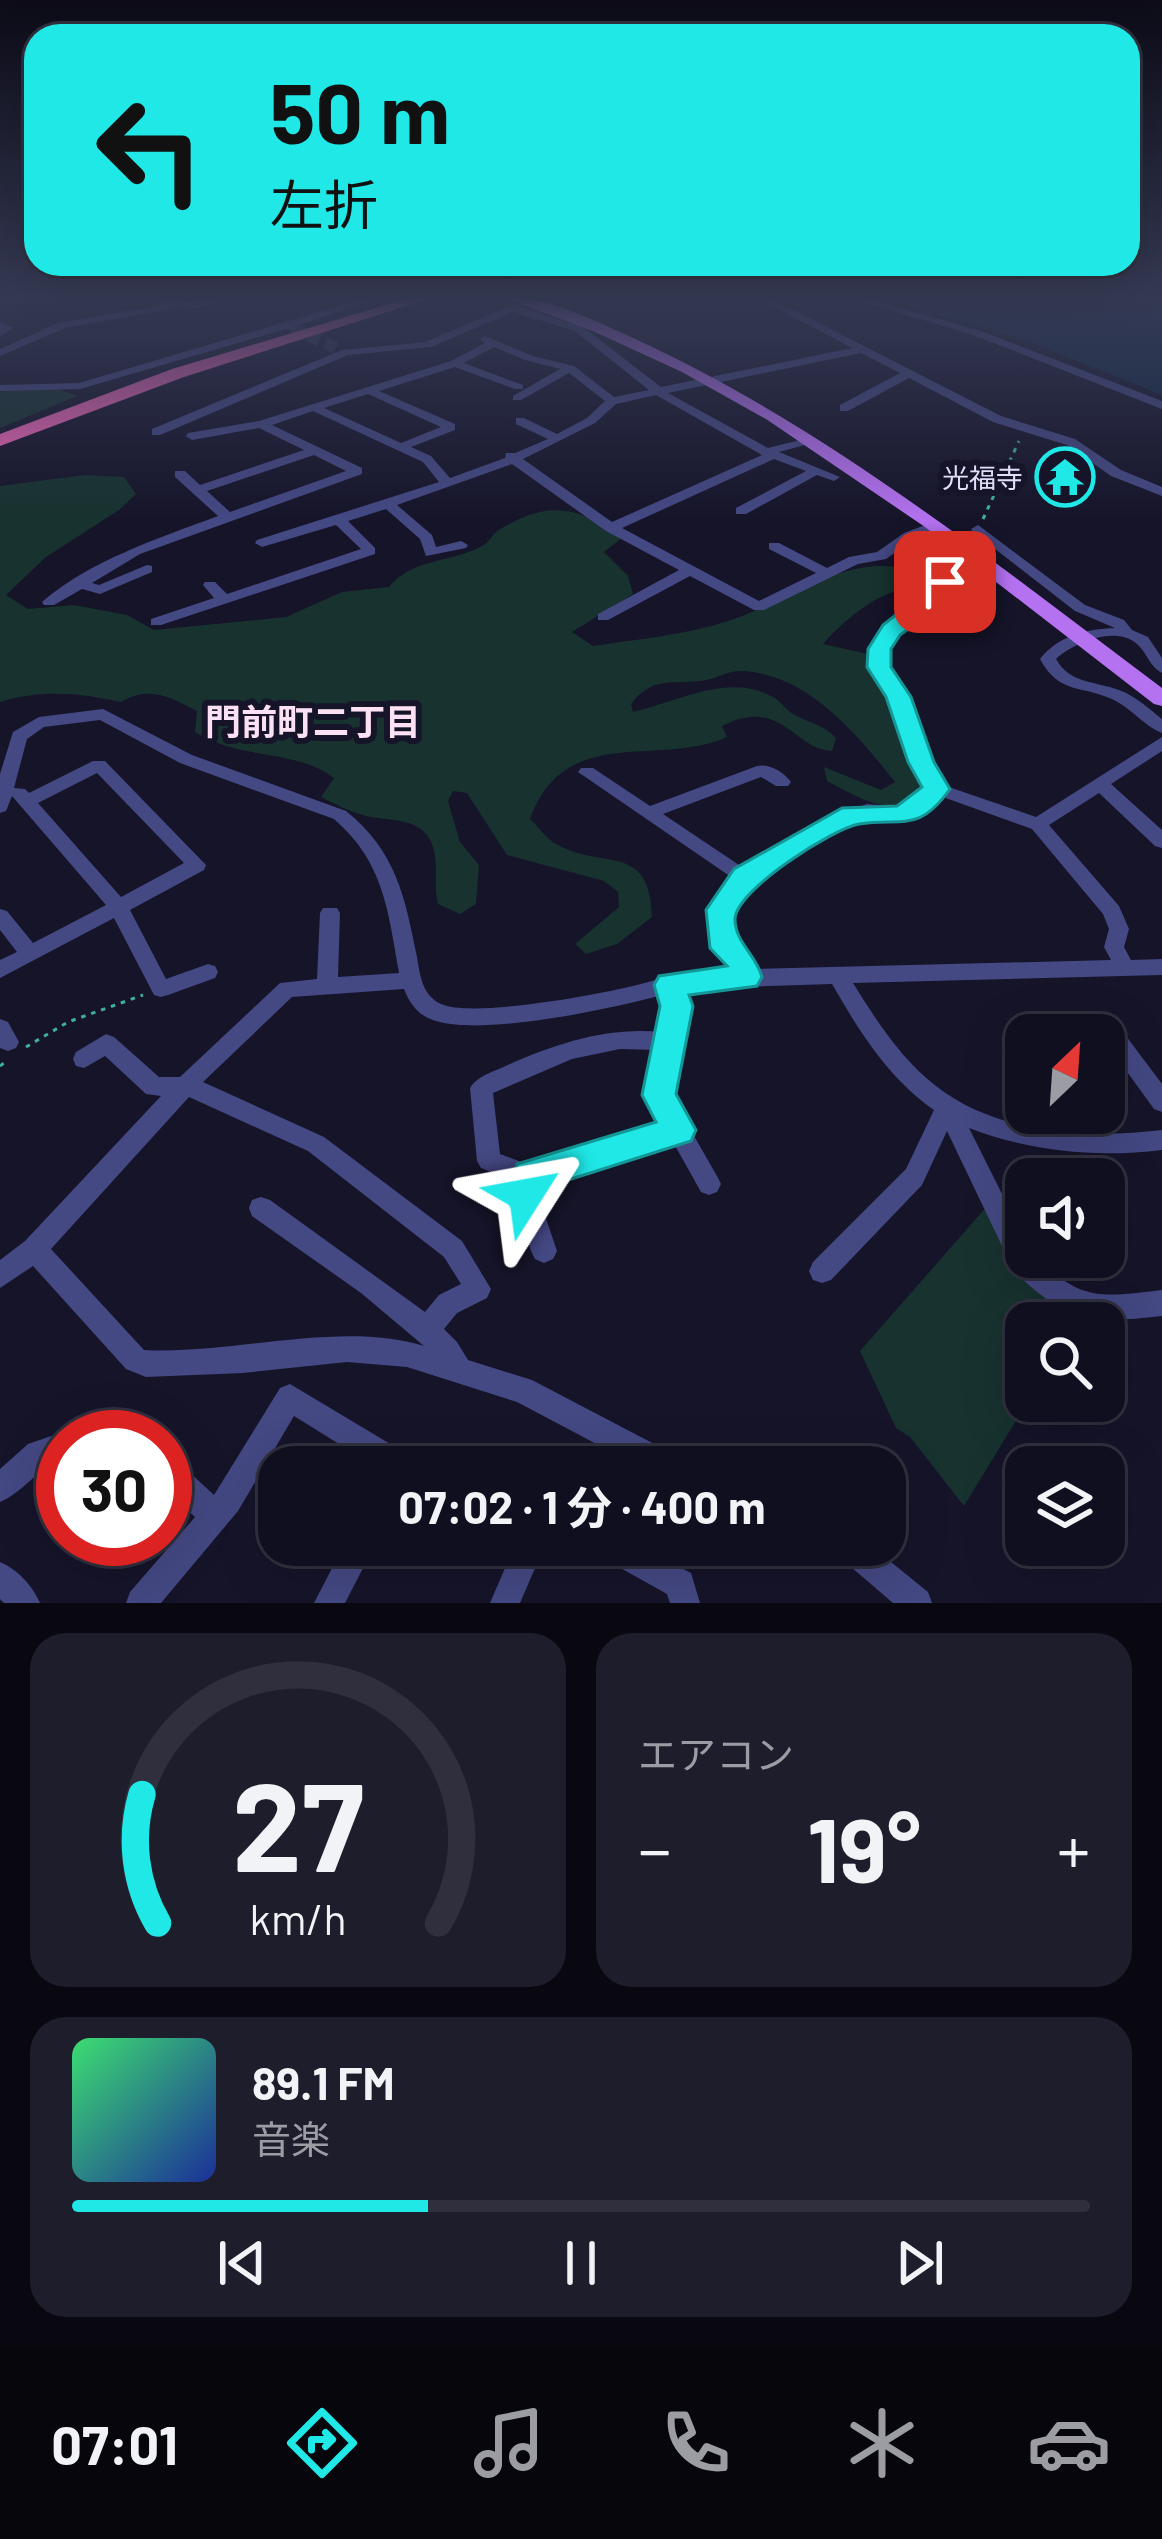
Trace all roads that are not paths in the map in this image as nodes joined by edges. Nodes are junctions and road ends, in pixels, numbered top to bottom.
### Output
1 (130, 372) edge
2 (182, 372) edge
3 (296, 372) edge
4 (426, 372) edge
5 (473, 372) edge
6 (562, 372) edge
7 (575, 372) edge
8 (635, 372) edge
9 (698, 372) edge
10 (748, 372) edge
11 (1077, 372) edge
12 (909, 373) joint
13 (712, 379) junction
14 (0, 388) edge
15 (368, 390) junction
16 (659, 390) junction
17 (612, 401) junction
18 (1162, 405) edge
19 (315, 408) junction
20 (844, 408) dead end
21 (520, 422) dead end
22 (261, 424) junction
23 (156, 432) dead end
24 (192, 436) dead end
25 (556, 438) junction
26 (0, 440) edge
27 (808, 440) junction
28 (401, 447) junction
29 (314, 451) junction
30 (769, 454) junction
31 (510, 457) junction
32 (815, 471) junction
33 (180, 473) dead end
34 (835, 477) dead end
35 (448, 484) junction
36 (198, 490) junction
37 (1162, 492) edge
38 (387, 503) junction
39 (740, 511) dead end
40 (228, 518) junction
41 (338, 519) junction
42 (933, 527) junction
43 (611, 528) junction
44 (978, 529) road end
45 (262, 543) dead end
46 (461, 544) dead end
47 (774, 546) dead end
48 (127, 554) junction
49 (973, 557) junction
50 (168, 562) dead end
51 (147, 569) junction
52 (687, 572) junction
53 (825, 572) junction
54 (78, 583) junction
55 (210, 584) dead end
56 (224, 600) junction
57 (49, 602) dead end
58 (603, 617) dead end
59 (156, 622) dead end
60 (1126, 633) junction
61 (1083, 640) junction
62 (1162, 668) edge
63 (1162, 699) edge
64 (1162, 728) edge
65 (1162, 743) edge
66 (587, 772) dead end
67 (782, 782) dead end
68 (1102, 786) junction
69 (937, 789) junction
70 (2, 799) edge
71 (27, 800) junction
72 (651, 812) junction
73 (1038, 824) junction
74 (1162, 841) edge
75 (744, 877) junction
76 (118, 906) junction
77 (330, 913) dead end
78 (0, 916) edge
79 (29, 952) junction
80 (1162, 967) edge
81 (1126, 969) junction
82 (0, 970) edge
83 (208, 972) dead end
84 (838, 975) junction
85 (746, 977) junction
86 (412, 980) junction
87 (327, 983) junction
88 (670, 985) junction
89 (670, 1042) junction
90 (1125, 1052) edge
91 (84, 1059) dead end
92 (188, 1086) junction
93 (1162, 1102) edge
94 (947, 1107) junction
95 (679, 1130) junction
96 (1162, 1140) edge
97 (530, 1176) junction
98 (709, 1184) dead end
99 (261, 1208) dead end
100 (34, 1249) junction
101 (544, 1251) dead end
102 (822, 1271) dead end
103 (0, 1276) edge
104 (1162, 1303) edge
105 (427, 1330) junction
106 (458, 1368) junction
107 (260, 1446) edge
108 (369, 1446) edge
109 (629, 1446) edge
110 (258, 1449) edge
111 (36, 1456) edge
112 (0, 1488) edge
113 (192, 1494) edge
114 (216, 1516) junction
115 (349, 1566) edge
116 (521, 1566) edge
117 (646, 1566) edge
118 (872, 1566) edge
119 (0, 1577) edge
120 (25, 1603) edge
121 (141, 1603) edge
122 (329, 1603) edge
123 (505, 1603) edge
124 (685, 1603) edge
125 (917, 1603) edge

1 - 14 street
2 - 26 highway
3 - 23 street
4 - 15 street
5 - 6 street
7 - 17 street
8 - 16 street
9 - 13 main road
10 - 13 street
11 - 18 street
12 - 20 street
12 - 37 street
13 - 16 street
13 - 27 main road
15 - 19 street
15 - 28 street
16 - 17 street
16 - 30 street
17 - 25 street
19 - 22 street
19 - 28 street
21 - 25 street
22 - 24 street
22 - 29 street
25 - 31 street
27 - 30 street
27 - 42 main road
28 - 35 street
29 - 36 street
29 - 40 street
30 - 32 street
30 - 43 street
31 - 35 street
31 - 43 street
32 - 34 street
32 - 39 street
33 - 36 street
35 - 38 street
36 - 40 street
38 - 41 street
38 - 46 street
40 - 48 street
41 - 45 street
41 - 56 street
42 - 49 main road
42 - 53 street
43 - 52 street
44 - 60 street
47 - 53 street
48 - 51 street
48 - 54 street
49 - 61 main road
49 - 69 street
50 - 51 street
51 - 54 street
52 - 53 street
52 - 58 street
54 - 57 street
55 - 56 street
56 - 59 street
60 - 61 street
60 - 62 street
61 - 63 main road
61 - 64 street
65 - 68 street
66 - 72 street
67 - 72 street
68 - 73 street
68 - 74 street
69 - 73 street
69 - 75 street
70 - 71 street
70 - 86 street
71 - 76 street
71 - 76 street
72 - 75 street
73 - 81 street
75 - 85 street
76 - 79 street
76 - 83 street
77 - 87 street
78 - 79 street
79 - 82 street
80 - 81 street
81 - 84 street
84 - 85 street
84 - 94 street
85 - 88 street
86 - 87 street
86 - 88 street
87 - 92 street
88 - 89 street
89 - 95 street
89 - 97 street
90 - 93 street
91 - 92 street
92 - 100 street
92 - 105 street
94 - 96 street
94 - 102 street
94 - 104 street
95 - 97 street
95 - 98 street
97 - 101 street
99 - 105 street
100 - 103 street
100 - 106 street
105 - 106 street
106 - 109 street
107 - 108 street
110 - 114 street
111 - 112 street
113 - 114 street
114 - 121 street
115 - 122 street
116 - 123 street
117 - 124 street
118 - 125 street
119 - 120 street

